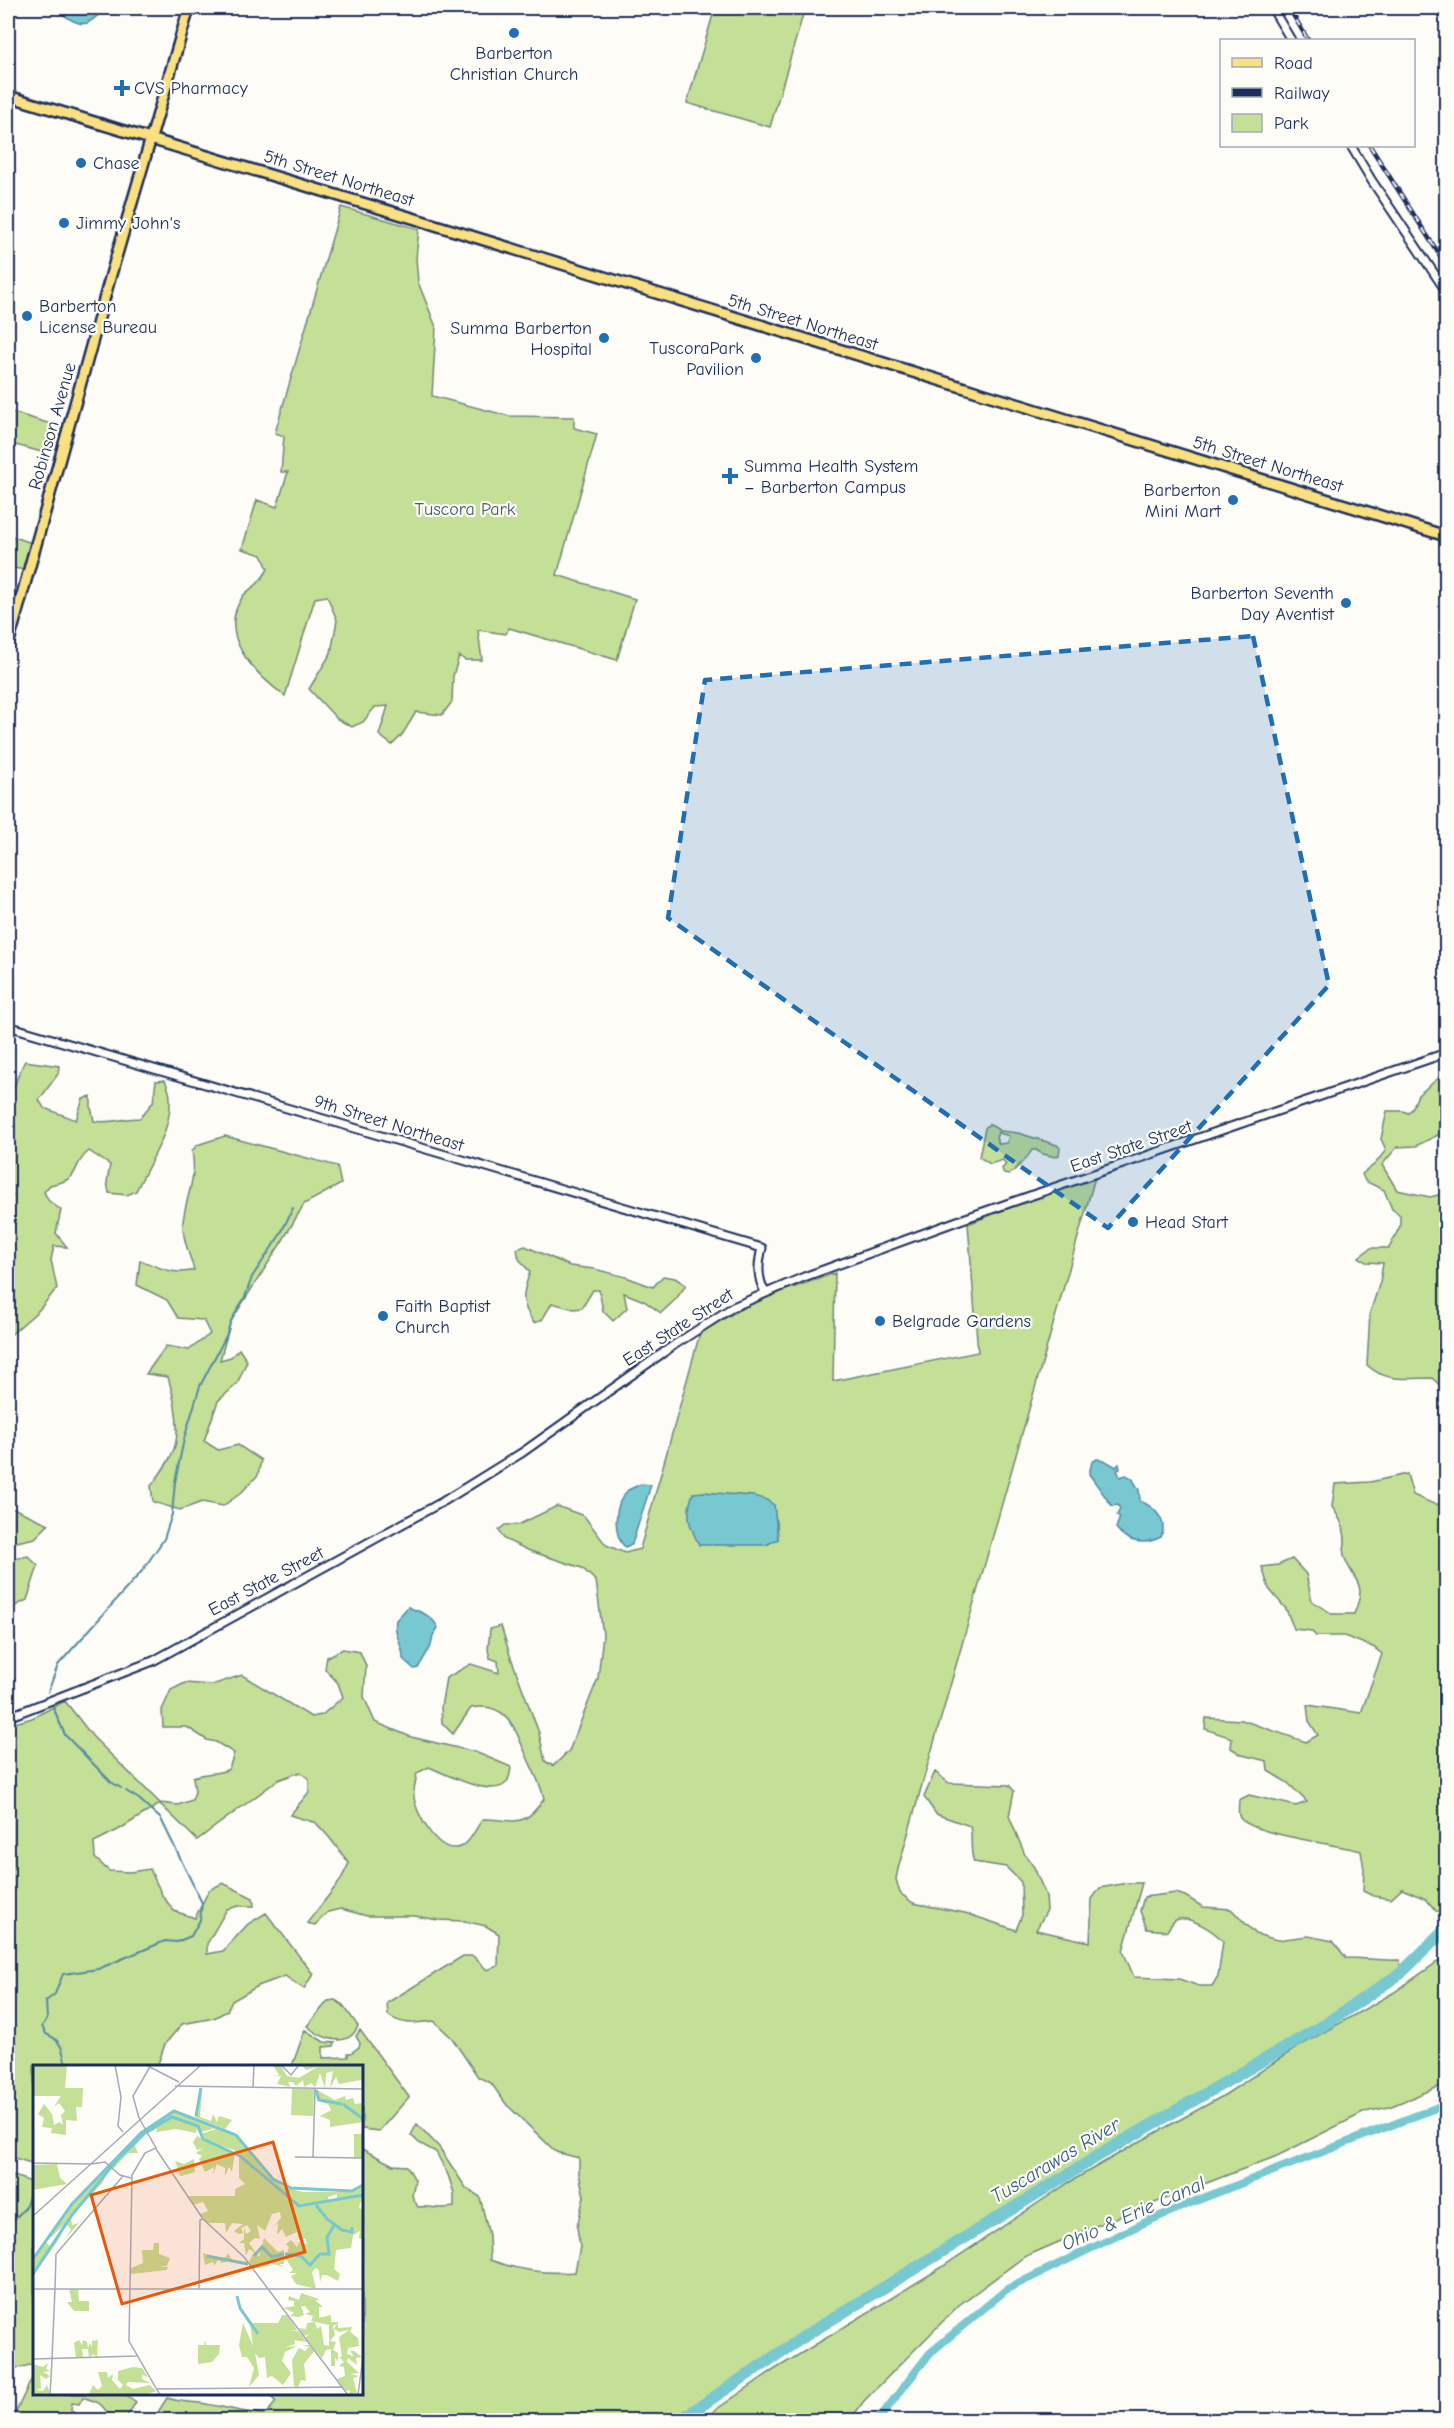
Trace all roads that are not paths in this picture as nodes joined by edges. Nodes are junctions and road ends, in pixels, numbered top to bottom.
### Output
1 (189, 8) edge
2 (1272, 8) edge
3 (1290, 39) edge
4 (8, 96) edge
5 (151, 139) junction
6 (1352, 147) edge
7 (1446, 291) edge
8 (1446, 537) edge
9 (8, 645) edge
10 (8, 1026) edge
11 (1446, 1053) edge
12 (765, 1292) junction
13 (8, 1717) edge

1 - 5 main road, Robinson Avenue
2 - 3 street
4 - 5 main road, 5th Street Northeast
5 - 8 main road, 5th Street Northeast
5 - 9 main road, Robinson Avenue
6 - 7 street
10 - 12 street, 9th Street Northeast
11 - 12 street, East State Street
12 - 13 street, East State Street

